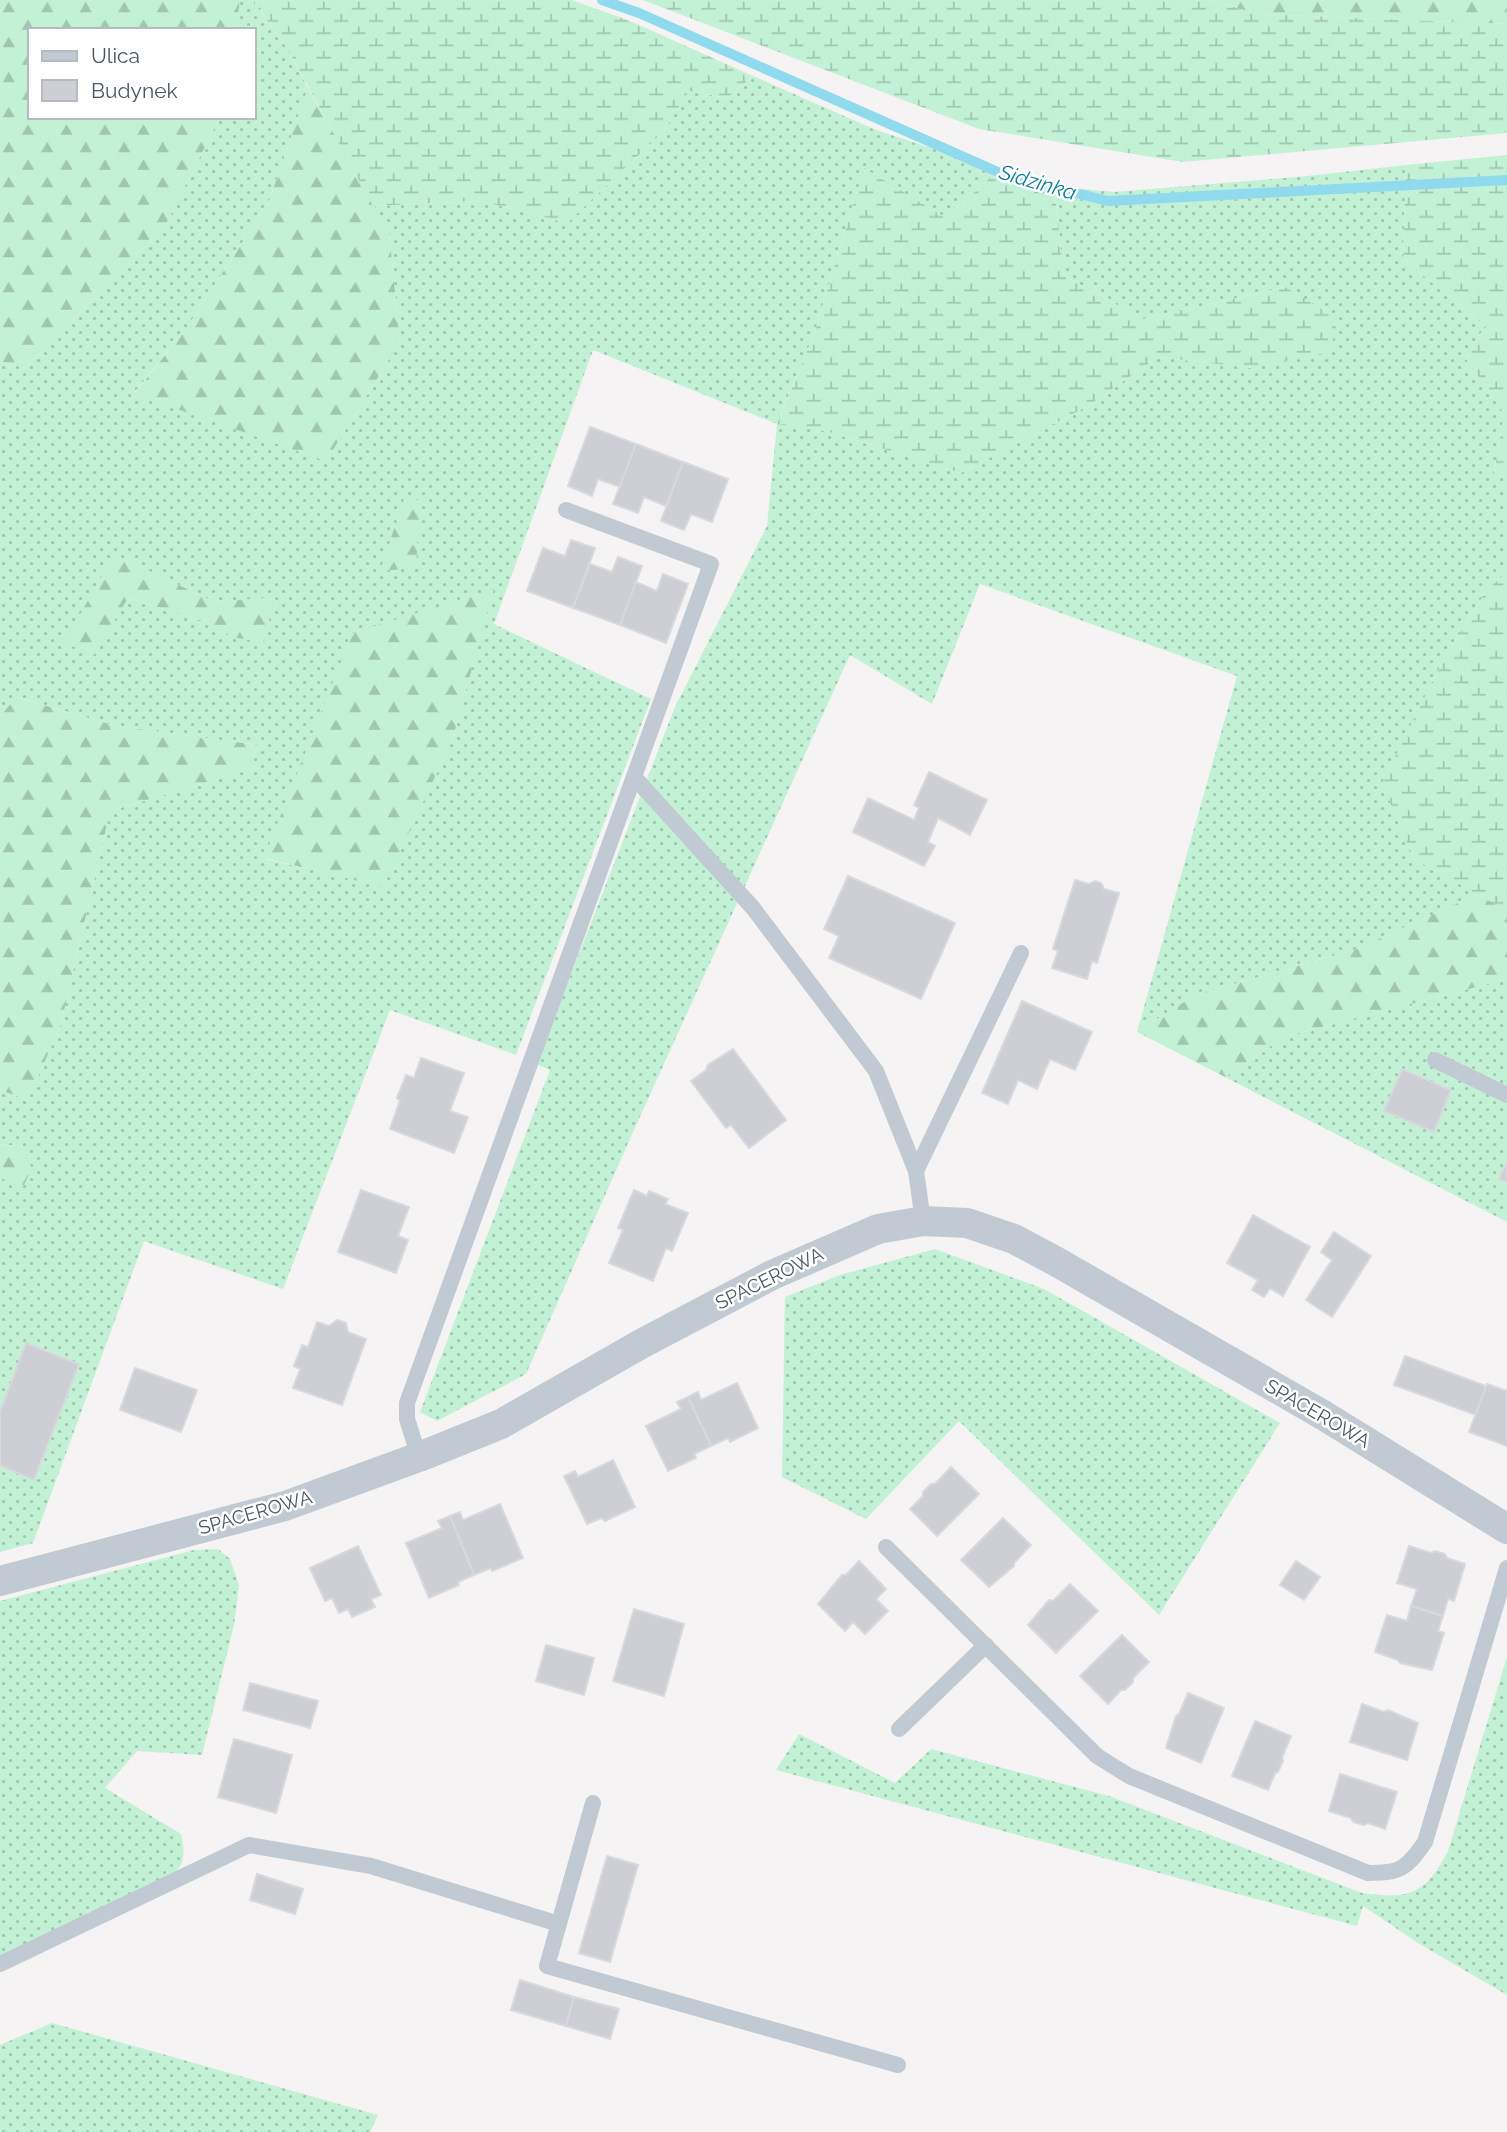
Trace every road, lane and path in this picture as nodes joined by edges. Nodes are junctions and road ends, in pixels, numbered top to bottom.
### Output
1 (566, 510) dead end
2 (634, 777) junction
3 (1021, 953) dead end
4 (1435, 1060) dead end
5 (1507, 1095) edge
6 (916, 1171) junction
7 (923, 1221) junction
8 (419, 1457) junction
9 (1507, 1530) edge
10 (886, 1547) dead end
11 (1507, 1568) edge
12 (0, 1581) edge
13 (986, 1646) junction
14 (900, 1729) dead end
15 (593, 1803) dead end
16 (559, 1924) junction
17 (0, 1964) edge
18 (898, 2065) dead end

1 - 2 lane
2 - 6 lane
2 - 8 lane
3 - 6 lane
4 - 5 lane
6 - 7 lane
7 - 8 street, SPACEROWA
7 - 9 street, SPACEROWA
8 - 12 street, SPACEROWA
10 - 13 lane
11 - 13 lane
13 - 14 lane
15 - 16 lane
16 - 17 lane
16 - 18 lane

